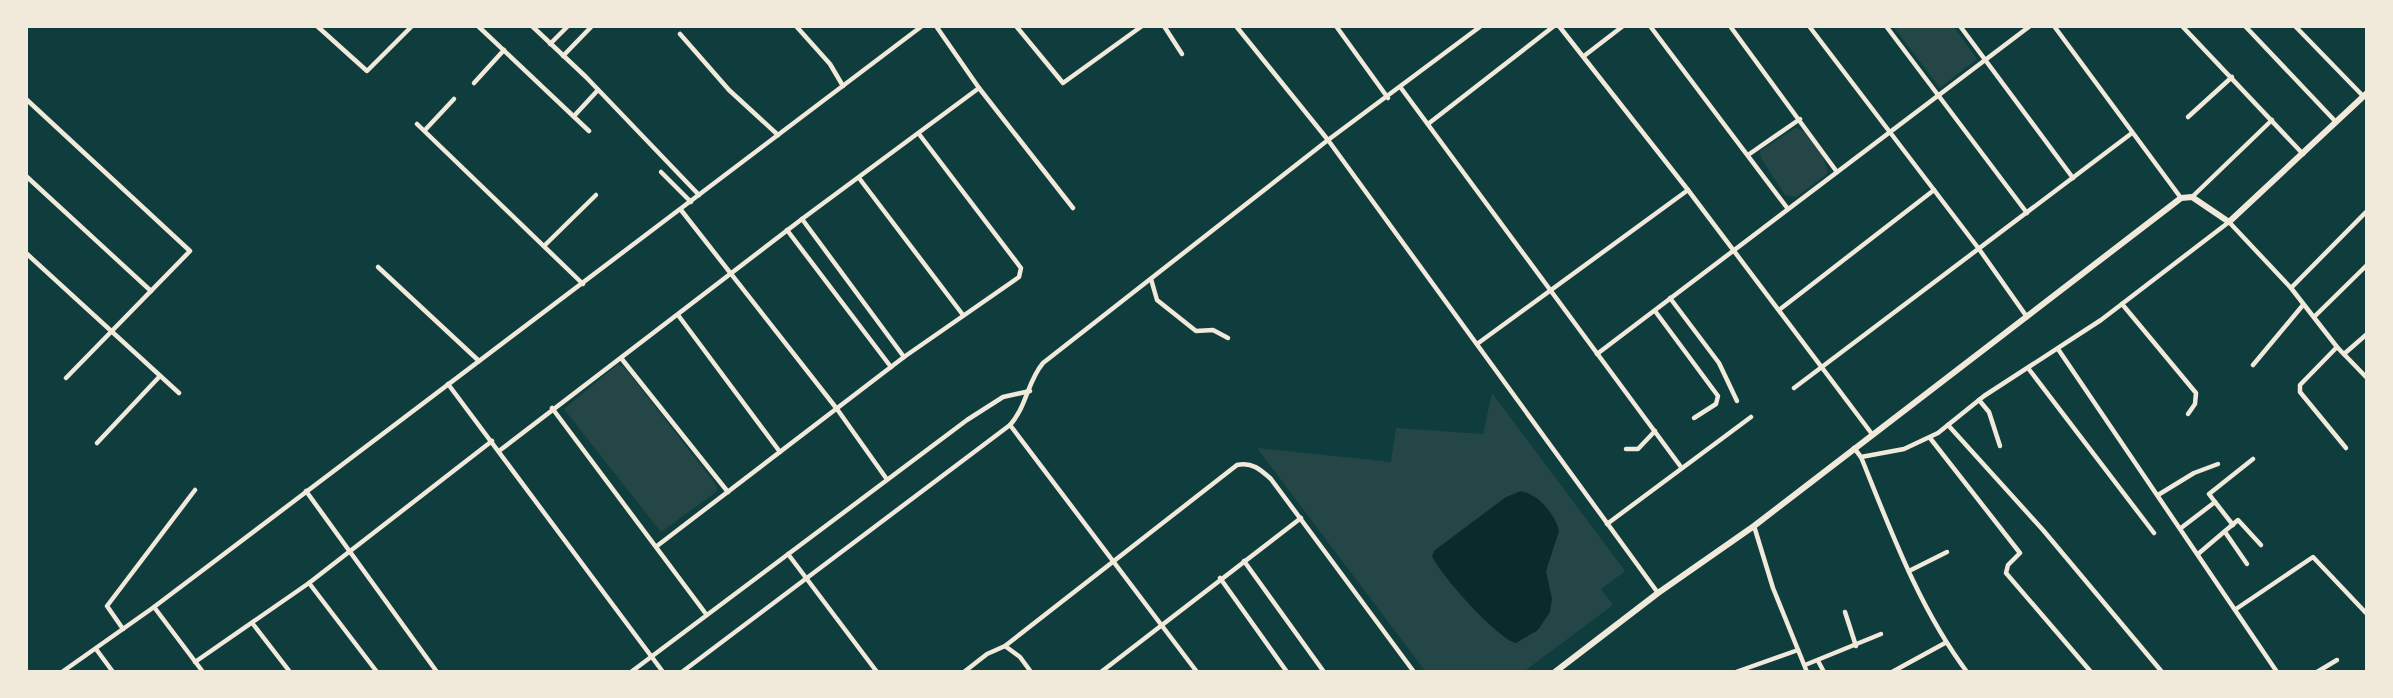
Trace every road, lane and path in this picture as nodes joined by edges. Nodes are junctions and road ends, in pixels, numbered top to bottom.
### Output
1 (317, 26) edge
2 (412, 26) edge
3 (478, 26) edge
4 (532, 26) edge
5 (568, 26) edge
6 (592, 26) edge
7 (796, 26) edge
8 (922, 26) edge
9 (936, 26) edge
10 (1016, 26) edge
11 (1142, 26) edge
12 (1164, 26) edge
13 (1236, 26) edge
14 (1336, 26) edge
15 (1481, 26) edge
16 (1556, 26) edge
17 (1623, 26) edge
18 (1650, 26) edge
19 (1730, 26) edge
20 (1809, 26) edge
21 (1886, 26) edge
22 (1960, 26) edge
23 (2029, 26) edge
24 (2054, 26) edge
25 (2182, 26) edge
26 (2245, 26) edge
27 (2295, 26) edge
28 (680, 34) dead end
29 (550, 44) junction
30 (504, 50) junction
31 (1182, 54) dead end
32 (563, 56) junction
33 (1584, 56) junction
34 (1985, 60) junction
35 (2232, 77) junction
36 (474, 83) dead end
37 (842, 86) junction
38 (979, 88) junction
39 (1401, 88) junction
40 (598, 90) junction
41 (1938, 95) junction
42 (2365, 95) edge
43 (1388, 98) junction
44 (26, 99) edge
45 (454, 99) dead end
46 (574, 116) junction
47 (2188, 117) dead end
48 (1800, 119) junction
49 (2272, 120) junction
50 (2336, 122) junction
51 (416, 124) dead end
52 (1428, 124) junction
53 (425, 130) junction
54 (589, 131) dead end
55 (1889, 132) junction
56 (2132, 133) junction
57 (919, 134) junction
58 (778, 135) junction
59 (1328, 141) junction
60 (1748, 155) junction
61 (2303, 155) junction
62 (661, 172) dead end
63 (1838, 172) junction
64 (26, 176) edge
65 (859, 178) junction
66 (2073, 178) junction
67 (1688, 190) junction
68 (1934, 190) junction
69 (596, 195) dead end
70 (699, 195) junction
71 (2192, 197) junction
72 (2181, 198) junction
73 (691, 202) junction
74 (1073, 208) dead end
75 (1788, 209) junction
76 (681, 210) junction
77 (2367, 211) edge
78 (2027, 213) junction
79 (802, 219) junction
80 (2229, 222) junction
81 (787, 230) junction
82 (544, 246) junction
83 (1979, 249) junction
84 (1734, 250) junction
85 (26, 253) edge
86 (2367, 265) edge
87 (379, 267) dead end
88 (734, 274) junction
89 (1151, 279) junction
90 (583, 284) junction
91 (2291, 288) junction
92 (151, 291) junction
93 (1551, 292) junction
94 (1670, 298) junction
95 (2122, 304) junction
96 (2303, 305) junction
97 (1779, 310) junction
98 (1655, 311) junction
99 (678, 315) junction
100 (963, 315) junction
101 (2027, 317) junction
102 (2314, 317) junction
103 (111, 332) junction
104 (2367, 334) edge
105 (1228, 338) dead end
106 (1477, 344) junction
107 (2337, 347) junction
108 (2058, 349) junction
109 (1597, 354) junction
110 (2344, 355) junction
111 (904, 357) junction
112 (621, 358) junction
113 (479, 361) junction
114 (2253, 365) dead end
115 (891, 367) junction
116 (1822, 368) junction
117 (2028, 368) junction
118 (160, 376) junction
119 (2367, 377) edge
120 (66, 379) dead end
121 (448, 384) junction
122 (1794, 388) dead end
123 (1031, 391) junction
124 (179, 393) dead end
125 (1979, 400) junction
126 (1737, 401) dead end
127 (552, 408) junction
128 (837, 408) junction
129 (2188, 414) dead end
130 (1751, 417) dead end
131 (1694, 418) dead end
132 (1010, 425) junction
133 (1948, 425) junction
134 (1655, 431) junction
135 (1872, 434) junction
136 (1930, 438) junction
137 (492, 441) junction
138 (97, 443) dead end
139 (2000, 446) dead end
140 (1854, 447) junction
141 (2346, 448) dead end
142 (1626, 449) dead end
143 (499, 451) junction
144 (780, 452) junction
145 (1861, 457) junction
146 (2253, 459) dead end
147 (2218, 464) dead end
148 (1681, 467) junction
149 (886, 478) junction
150 (195, 491) dead end
151 (306, 491) junction
152 (728, 492) junction
153 (2158, 495) junction
154 (2215, 502) junction
155 (1301, 519) junction
156 (1607, 524) junction
157 (2233, 525) junction
158 (1754, 526) junction
159 (2181, 528) junction
160 (2225, 532) junction
161 (2154, 533) dead end
162 (2261, 545) dead end
163 (657, 546) junction
164 (348, 550) junction
165 (1947, 552) dead end
166 (788, 554) junction
167 (2198, 554) junction
168 (1112, 561) junction
169 (1244, 561) junction
170 (2247, 564) dead end
171 (1909, 571) junction
172 (806, 576) junction
173 (1220, 578) junction
174 (309, 583) junction
175 (1658, 593) junction
176 (154, 607) junction
177 (2236, 609) junction
178 (1845, 612) dead end
179 (706, 614) junction
180 (2367, 614) edge
181 (253, 624) junction
182 (1162, 627) junction
183 (123, 629) junction
184 (1881, 634) dead end
185 (1945, 643) junction
186 (1005, 646) junction
187 (1856, 646) junction
188 (96, 649) junction
189 (1798, 650) junction
190 (651, 656) junction
191 (2337, 660) dead end
192 (1818, 661) junction
193 (195, 662) junction
194 (1805, 665) junction
195 (1413, 671) edge
196 (62, 672) edge
197 (113, 672) edge
198 (203, 672) edge
199 (290, 672) edge
200 (377, 672) edge
201 (437, 672) edge
202 (631, 672) edge
203 (663, 672) edge
204 (682, 672) edge
205 (877, 672) edge
206 (964, 672) edge
207 (1031, 672) edge
208 (1101, 672) edge
209 (1197, 672) edge
210 (1287, 672) edge
211 (1324, 672) edge
212 (1555, 672) edge
213 (1736, 672) edge
214 (1807, 672) edge
215 (1824, 672) edge
216 (1892, 672) edge
217 (1967, 672) edge
218 (2091, 672) edge
219 (2162, 672) edge
220 (2277, 672) edge
221 (2316, 672) edge

1 - 2 street
3 - 30 street
4 - 29 street
5 - 29 street
6 - 32 street
7 - 37 street
8 - 37 street
9 - 38 street
10 - 11 street
12 - 31 street
13 - 59 street
14 - 43 street
15 - 39 street
16 - 33 street
16 - 52 street
17 - 33 street
18 - 60 street
19 - 48 street
20 - 55 street
21 - 41 street
22 - 34 street
23 - 34 street
24 - 56 street
25 - 35 street
26 - 50 street
27 - 42 street
28 - 58 street
29 - 32 street
30 - 36 street
30 - 46 street
32 - 40 street
33 - 67 street
34 - 41 street
34 - 66 street
35 - 47 street
35 - 49 street
37 - 58 street
38 - 57 street
38 - 74 street
39 - 43 street
39 - 52 street
40 - 46 street
40 - 70 street
41 - 55 street
41 - 78 street
42 - 50 street
43 - 59 street
44 - 92 street
45 - 53 street
46 - 54 street
48 - 60 street
48 - 63 street
49 - 61 street
49 - 71 street
50 - 61 street
51 - 53 street
52 - 93 street
53 - 82 street
55 - 63 street
55 - 68 street
56 - 66 street
56 - 72 street
57 - 65 street
57 - 100 street
58 - 70 street
59 - 89 street
59 - 106 street
60 - 75 street
61 - 80 street
62 - 73 street
63 - 75 street
64 - 92 street
65 - 79 street
65 - 100 street
66 - 78 street
67 - 84 street
67 - 93 street
68 - 83 street
68 - 97 street
69 - 82 street
70 - 73 street
71 - 72 street
71 - 80 street
72 - 101 street
73 - 76 street
75 - 84 street
76 - 88 street
76 - 90 street
77 - 91 street
78 - 83 street
79 - 81 street
79 - 111 street
80 - 91 street
80 - 95 street
81 - 88 street
81 - 115 street
82 - 90 street
83 - 101 street
83 - 116 street
84 - 94 street
84 - 97 street
85 - 103 street
86 - 102 street
87 - 113 street
88 - 99 street
88 - 128 street
89 - 105 street
89 - 123 street
90 - 113 street
91 - 96 street
92 - 103 street
93 - 106 street
93 - 109 street
94 - 98 street
94 - 126 street
95 - 108 street
95 - 129 street
96 - 102 street
96 - 114 street
97 - 116 street
98 - 109 street
98 - 131 street
99 - 112 street
99 - 144 street
100 - 111 street
101 - 135 street
102 - 107 street
103 - 118 street
103 - 120 street
104 - 110 street
106 - 156 street
107 - 110 street
107 - 141 street
108 - 117 street
108 - 153 street
109 - 134 street
110 - 119 street
111 - 115 street
112 - 127 street
112 - 152 street
113 - 121 street
115 - 128 street
116 - 122 street
116 - 135 street
117 - 125 street
117 - 161 street
118 - 124 street
118 - 138 street
121 - 137 street
121 - 151 street
123 - 132 street
123 - 149 street
125 - 133 street
125 - 139 street
127 - 143 street
127 - 163 street
128 - 144 street
128 - 149 street
130 - 148 street
132 - 168 street
132 - 172 street
133 - 136 street
133 - 219 street
134 - 142 street
134 - 148 street
135 - 140 street
136 - 145 street
136 - 218 street
137 - 143 street
137 - 164 street
140 - 145 street
140 - 158 street
143 - 190 street
144 - 152 street
145 - 171 street
146 - 154 street
147 - 153 street
148 - 156 street
149 - 166 street
150 - 183 street
151 - 164 street
151 - 176 street
152 - 163 street
153 - 159 street
154 - 157 street
154 - 159 street
155 - 168 street
155 - 169 street
155 - 195 street
156 - 175 street
157 - 160 street
157 - 162 street
158 - 175 street
158 - 189 street
159 - 167 street
160 - 167 street
160 - 170 street
163 - 179 street
164 - 174 street
164 - 201 street
165 - 171 street
166 - 172 street
166 - 179 street
167 - 177 street
168 - 182 street
168 - 186 street
169 - 173 street
169 - 211 street
171 - 185 street
172 - 204 street
172 - 205 street
173 - 182 street
173 - 210 street
174 - 181 street
174 - 200 street
175 - 212 street
176 - 183 street
176 - 193 street
177 - 180 street
177 - 220 street
178 - 187 street
179 - 190 street
181 - 193 street
181 - 199 street
182 - 208 street
182 - 209 street
183 - 188 street
184 - 187 street
185 - 216 street
185 - 217 street
186 - 206 street
186 - 207 street
187 - 192 street
188 - 196 street
188 - 197 street
189 - 194 street
189 - 213 street
190 - 202 street
190 - 203 street
191 - 221 street
192 - 194 street
192 - 215 street
193 - 198 street
194 - 214 street

